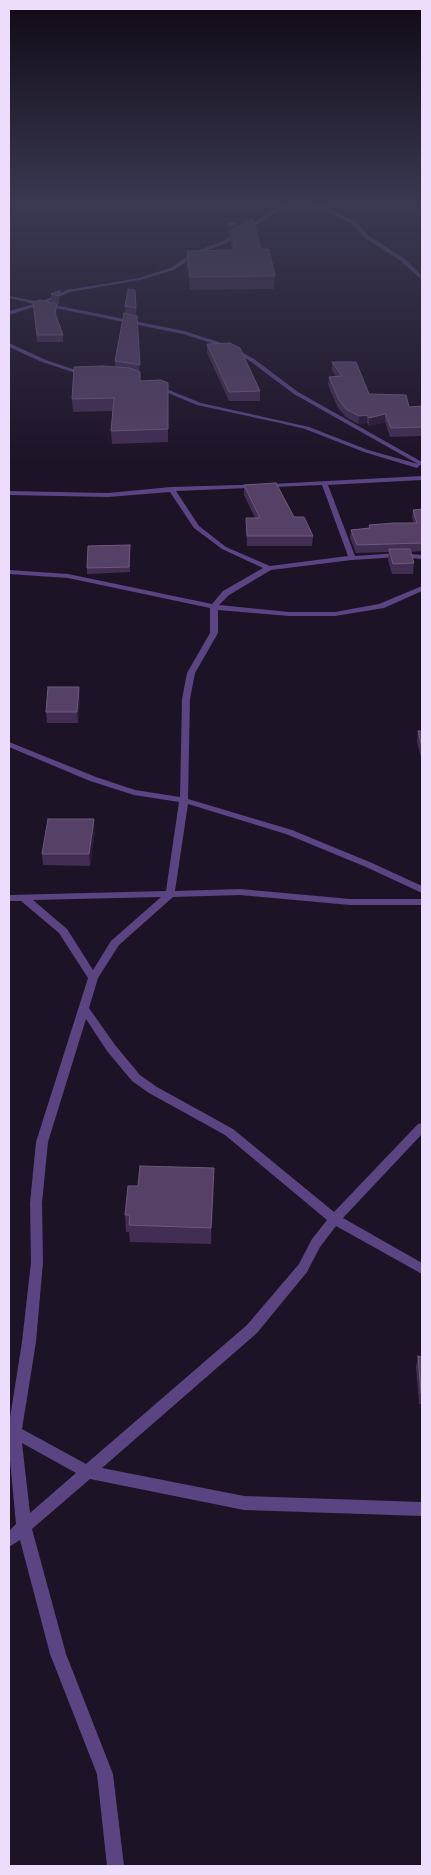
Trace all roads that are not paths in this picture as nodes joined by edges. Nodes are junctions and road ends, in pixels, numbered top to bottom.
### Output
1 (68, 292) edge
2 (9, 297) edge
3 (41, 303) junction
4 (9, 313) edge
5 (9, 345) edge
6 (98, 376) edge
7 (150, 384) edge
8 (422, 464) edge
9 (422, 468) edge
10 (422, 478) edge
11 (324, 482) junction
12 (171, 489) junction
13 (9, 493) edge
14 (422, 557) edge
15 (352, 558) junction
16 (269, 568) junction
17 (9, 572) edge
18 (422, 588) edge
19 (214, 607) junction
20 (9, 744) edge
21 (184, 800) junction
22 (422, 890) edge
23 (170, 894) junction
24 (9, 898) edge
25 (25, 899) junction
26 (422, 902) edge
27 (92, 978) junction
28 (84, 1009) junction
29 (422, 1127) edge
30 (334, 1219) junction
31 (422, 1269) edge
32 (11, 1430) edge
33 (88, 1472) junction
34 (422, 1509) edge
35 (24, 1527) junction
36 (9, 1540) edge
37 (115, 1866) edge

1 - 3 street
2 - 3 street
3 - 4 street
3 - 8 street
5 - 6 street
7 - 9 street
10 - 11 street
11 - 12 street
11 - 15 street
12 - 13 street
12 - 16 street
14 - 15 street
15 - 16 street
16 - 19 street
17 - 19 street
18 - 19 street
19 - 21 street
20 - 21 street
21 - 22 street
21 - 23 street
23 - 25 street
23 - 26 street
23 - 27 street
24 - 25 street
25 - 27 street
27 - 28 street
28 - 30 street
28 - 32 street
29 - 30 street
30 - 31 street
30 - 33 street
32 - 33 street
32 - 35 street
33 - 34 street
33 - 35 street
35 - 36 street
35 - 37 street

